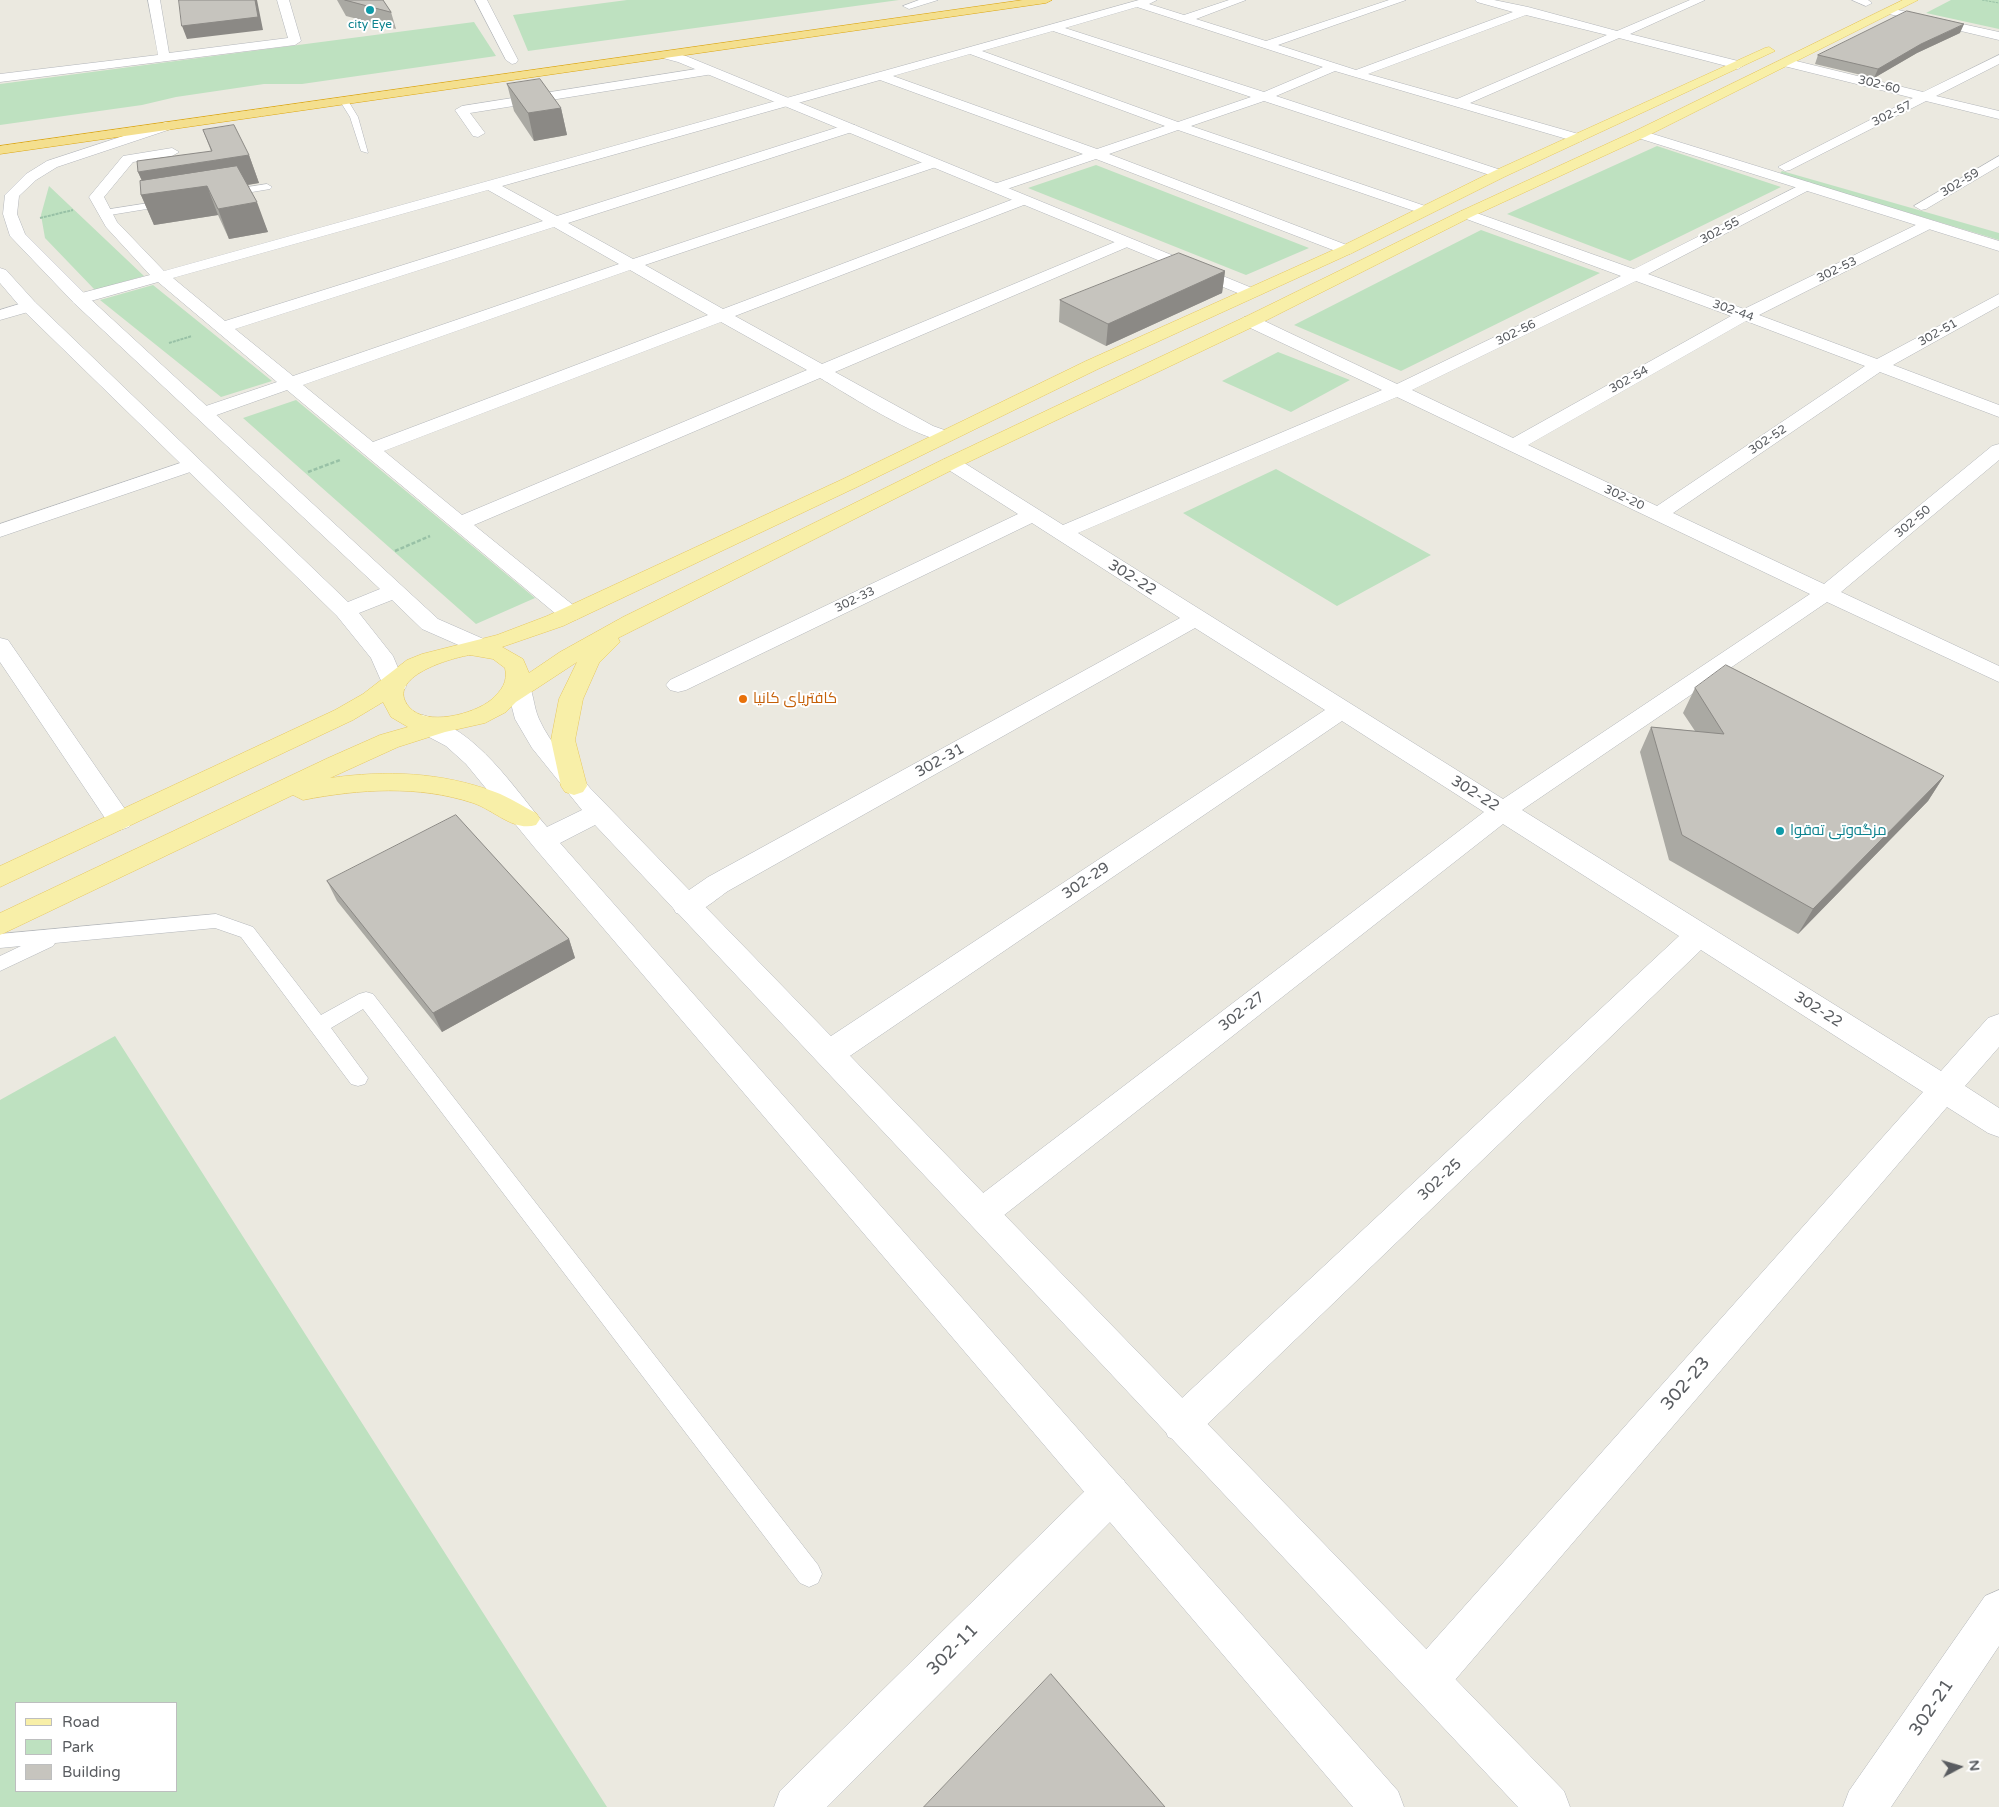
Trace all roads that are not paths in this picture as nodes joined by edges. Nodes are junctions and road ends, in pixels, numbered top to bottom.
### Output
1 (154, 0) edge
2 (282, 0) edge
3 (481, 0) edge
4 (1046, 0) edge
5 (1151, 0) edge
6 (1240, 0) edge
7 (1400, 0) edge
8 (1481, 0) edge
9 (1699, 0) edge
10 (1912, 0) edge
11 (937, 1) edge
12 (1138, 4) junction
13 (1543, 4) dead end
14 (904, 7) dead end
15 (1870, 7) edge
16 (1524, 11) junction
17 (1184, 19) junction
18 (1052, 27) junction
19 (1809, 32) dead end
20 (1620, 36) junction
21 (1999, 36) edge
22 (1782, 45) dead end
23 (1266, 46) junction
24 (970, 50) junction
25 (667, 55) junction
26 (164, 57) junction
27 (1999, 59) edge
28 (512, 60) dead end
29 (1788, 63) junction
30 (1738, 66) junction
31 (1335, 67) junction
32 (710, 71) junction
33 (1356, 74) junction
34 (879, 75) junction
35 (0, 78) edge
36 (1266, 96) junction
37 (1927, 97) junction
38 (225, 101) dead end
39 (344, 101) junction
40 (783, 101) junction
41 (1459, 103) junction
42 (1999, 115) edge
43 (228, 117) junction
44 (166, 126) junction
45 (1178, 126) junction
46 (850, 128) junction
47 (1644, 132) junction
48 (478, 133) dead end
49 (1577, 138) junction
50 (0, 150) edge
51 (365, 151) dead end
52 (172, 152) dead end
53 (1714, 152) junction
54 (1097, 154) junction
55 (1999, 160) edge
56 (934, 163) junction
57 (1785, 167) junction
58 (1500, 174) junction
59 (492, 186) junction
60 (1806, 186) junction
61 (268, 187) dead end
62 (996, 188) junction
63 (219, 194) edge
64 (1024, 200) junction
65 (181, 201) edge
66 (1921, 206) junction
67 (102, 208) junction
68 (1426, 211) junction
69 (1466, 214) junction
70 (1934, 218) junction
71 (556, 220) junction
72 (18, 236) junction
73 (0, 240) edge
74 (1127, 242) junction
75 (1999, 246) edge
76 (1346, 250) junction
77 (633, 264) junction
78 (0, 273) edge
79 (1635, 275) junction
80 (160, 276) junction
81 (1251, 293) junction
82 (80, 299) junction
83 (1999, 299) edge
84 (29, 306) junction
85 (722, 314) junction
86 (0, 315) edge
87 (1745, 315) junction
88 (1250, 321) junction
89 (222, 328) junction
90 (1877, 366) junction
91 (822, 370) junction
92 (289, 384) junction
93 (1396, 391) junction
94 (1999, 411) edge
95 (204, 413) junction
96 (943, 436) junction
97 (1513, 446) junction
98 (371, 449) junction
99 (1999, 450) edge
100 (951, 463) junction
101 (192, 465) junction
102 (850, 483) junction
103 (876, 502) junction
104 (1658, 514) junction
105 (1032, 515) junction
106 (461, 523) junction
107 (0, 531) edge
108 (1061, 533) junction
109 (395, 592) junction
110 (1826, 593) junction
111 (345, 611) junction
112 (570, 614) junction
113 (1196, 618) junction
114 (631, 622) junction
115 (0, 645) edge
116 (479, 648) junction
117 (1999, 675) edge
118 (396, 681) junction
119 (678, 685) dead end
120 (516, 690) junction
121 (1342, 710) junction
122 (432, 725) junction
123 (574, 786) junction
124 (258, 800) junction
125 (1503, 811) junction
126 (598, 813) junction
127 (120, 821) junction
128 (535, 830) junction
129 (0, 877) edge
130 (686, 906) junction
131 (0, 925) edge
132 (1699, 935) junction
133 (54, 938) junction
134 (0, 941) edge
135 (0, 964) edge
136 (318, 1026) junction
137 (1999, 1026) edge
138 (830, 1052) junction
139 (358, 1078) dead end
140 (1944, 1089) junction
141 (1999, 1124) edge
142 (982, 1213) junction
143 (1181, 1424) junction
144 (1110, 1494) junction
145 (809, 1574) dead end
146 (1999, 1610) edge
147 (1428, 1680) junction
148 (796, 1807) edge
149 (1382, 1807) edge
150 (1548, 1807) edge
151 (1865, 1807) edge

1 - 26 street
2 - 26 street
3 - 28 street
4 - 25 highway
5 - 12 street
6 - 17 street
7 - 23 street
8 - 16 street
9 - 20 street
10 - 15 main road
11 - 14 highway
12 - 17 street
12 - 18 street
13 - 16 street
15 - 19 main road
15 - 21 street
15 - 29 main road
16 - 20 street
16 - 33 street
17 - 23 street
18 - 24 street
18 - 36 street
20 - 30 street
20 - 41 street
22 - 30 main road
23 - 31 street
24 - 34 street
24 - 45 street
25 - 32 street
25 - 39 highway
26 - 35 street
27 - 37 street, 302-57
29 - 37 street, 302-60
29 - 47 main road
30 - 49 main road
31 - 33 street
31 - 36 street
32 - 40 street
32 - 48 street
33 - 41 street
34 - 40 street
34 - 54 street
36 - 45 street
36 - 58 street
37 - 42 street, 302-60
37 - 57 street, 302-57
38 - 43 highway
39 - 43 highway
39 - 51 lane
40 - 46 street
40 - 59 street
41 - 49 street
43 - 44 highway
44 - 50 highway
44 - 72 street
45 - 54 street
45 - 68 street
46 - 56 street
46 - 71 street
47 - 53 street
47 - 69 main road
49 - 58 main road
52 - 67 street
53 - 57 street
53 - 60 street
54 - 62 street
54 - 76 street
55 - 66 street, 302-59
56 - 62 street
56 - 77 street
57 - 66 street
58 - 68 main road
59 - 71 street
59 - 80 street
60 - 70 street
60 - 79 street, 302-55
61 - 63 lane
62 - 64 street
64 - 74 street
64 - 85 street
65 - 67 lane
66 - 70 street
67 - 80 street
68 - 76 main road
69 - 79 street, 302-44
69 - 88 main road
70 - 75 street
70 - 87 street, 302-53
71 - 77 street
71 - 89 street
72 - 73 street
72 - 82 street
74 - 81 street
74 - 91 street
76 - 81 main road
77 - 85 street
77 - 92 street
78 - 84 street
79 - 87 street, 302-44
79 - 93 street, 302-56
80 - 82 street
80 - 89 street
81 - 96 main road
82 - 95 street
83 - 90 street, 302-51
84 - 86 street
84 - 101 street
85 - 91 street
85 - 98 street
87 - 90 street, 302-44
87 - 97 street, 302-54
88 - 93 street, 302-20
88 - 100 main road
89 - 92 street
90 - 94 street, 302-44
90 - 104 street, 302-52
91 - 96 street
91 - 106 street
92 - 95 street
92 - 98 street
93 - 97 street, 302-20
93 - 108 street, 302-56
95 - 109 street
96 - 102 main road
97 - 104 street, 302-20
98 - 106 street
99 - 110 street, 302-50
100 - 103 main road
100 - 105 street, 302-22
101 - 107 street
101 - 111 street
102 - 103 main road
102 - 112 main road
103 - 114 main road
104 - 110 street, 302-20
105 - 108 street, 302-22
105 - 119 street, 302-33
106 - 112 street
108 - 113 street, 302-22
109 - 111 street
109 - 116 street
110 - 117 street, 302-20
110 - 125 street, 302-50
111 - 118 street
112 - 116 main road
113 - 121 street, 302-22
113 - 130 street, 302-31
114 - 120 main road
114 - 123 main road
115 - 127 street
116 - 118 main road
116 - 120 main road
118 - 122 main road
118 - 127 main road
120 - 122 main road
120 - 123 street
121 - 125 street, 302-22
121 - 138 street, 302-29
122 - 124 main road
122 - 128 street
123 - 126 street
124 - 128 main road
124 - 131 main road
125 - 132 street, 302-22
125 - 142 street, 302-27
126 - 128 street
126 - 130 street
127 - 129 main road
128 - 144 street
130 - 138 street
132 - 140 street, 302-22
132 - 143 street, 302-25
133 - 134 lane
133 - 135 lane
133 - 136 lane
136 - 139 lane
136 - 145 lane
137 - 140 street, 302-23
138 - 142 street
140 - 141 street, 302-22
140 - 147 street, 302-23
142 - 143 street
143 - 147 street
144 - 148 street, 302-11
144 - 149 street
146 - 151 street, 302-21
147 - 150 street

